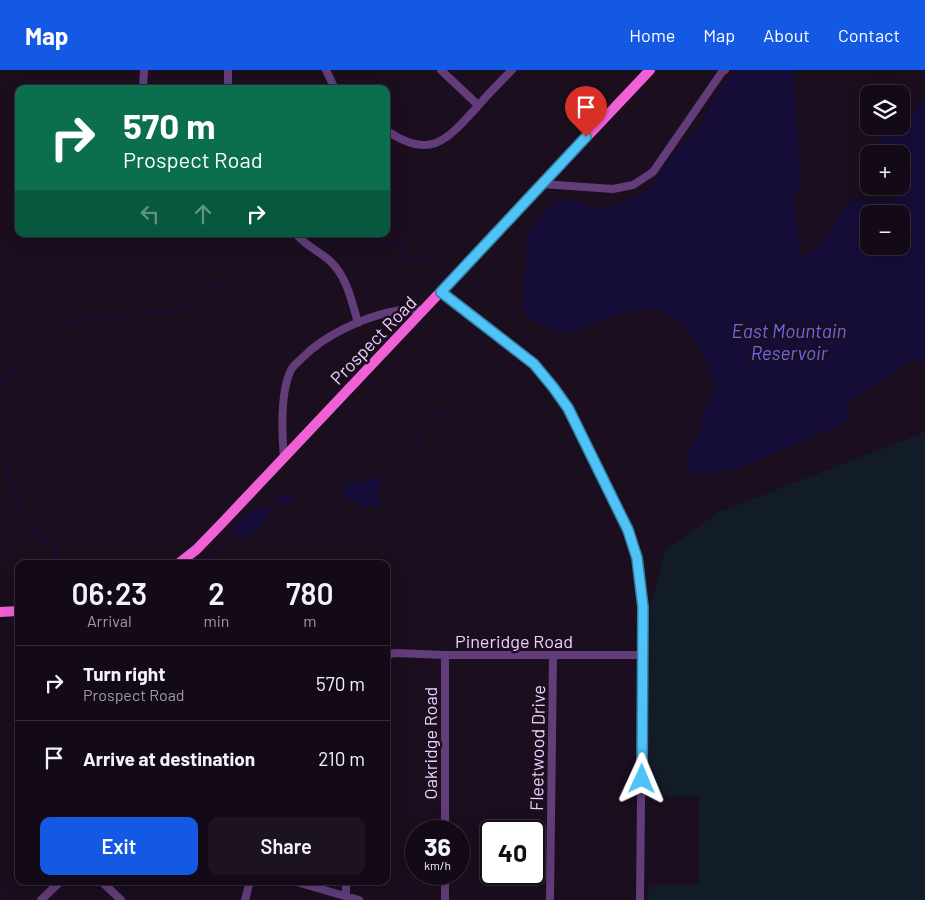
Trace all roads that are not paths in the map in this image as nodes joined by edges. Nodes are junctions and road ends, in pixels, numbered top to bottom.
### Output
1 (144, 70) edge
2 (228, 70) edge
3 (326, 70) edge
4 (441, 70) edge
5 (512, 70) edge
6 (650, 70) edge
7 (725, 70) edge
8 (143, 85) edge
9 (228, 85) edge
10 (333, 85) edge
11 (478, 105) junction
12 (390, 132) edge
13 (542, 184) junction
14 (299, 237) edge
15 (441, 292) junction
16 (424, 310) junction
17 (358, 323) junction
18 (284, 458) junction
19 (183, 560) edge
20 (15, 611) edge
21 (0, 612) edge
22 (390, 654) edge
23 (445, 655) junction
24 (553, 656) junction
25 (643, 656) junction
26 (445, 820) edge
27 (56, 885) edge
28 (104, 885) edge
29 (249, 885) edge
30 (307, 885) edge
31 (346, 885) edge
32 (445, 885) edge
33 (346, 896) junction
34 (41, 900) edge
35 (121, 900) edge
36 (245, 900) edge
37 (359, 900) edge
38 (445, 900) edge
39 (550, 900) edge
40 (640, 900) edge

1 - 8 street
2 - 9 street
3 - 10 street
4 - 11 street
5 - 11 street
6 - 13 main road, Prospect Road
7 - 13 street
11 - 12 street
13 - 15 main road, Prospect Road
14 - 17 street
15 - 16 main road, Prospect Road
15 - 25 street
16 - 17 street
16 - 18 main road, Prospect Road
17 - 18 street
18 - 19 main road, Prospect Road
20 - 21 main road
22 - 23 street, Pineridge Road
23 - 24 street, Pineridge Road
23 - 26 street, Oakridge Road
24 - 25 street, Pineridge Road
24 - 39 street, Fleetwood Drive
25 - 40 street
27 - 34 street
28 - 35 street
29 - 36 street
30 - 33 street
31 - 33 street
32 - 38 street
33 - 37 street

